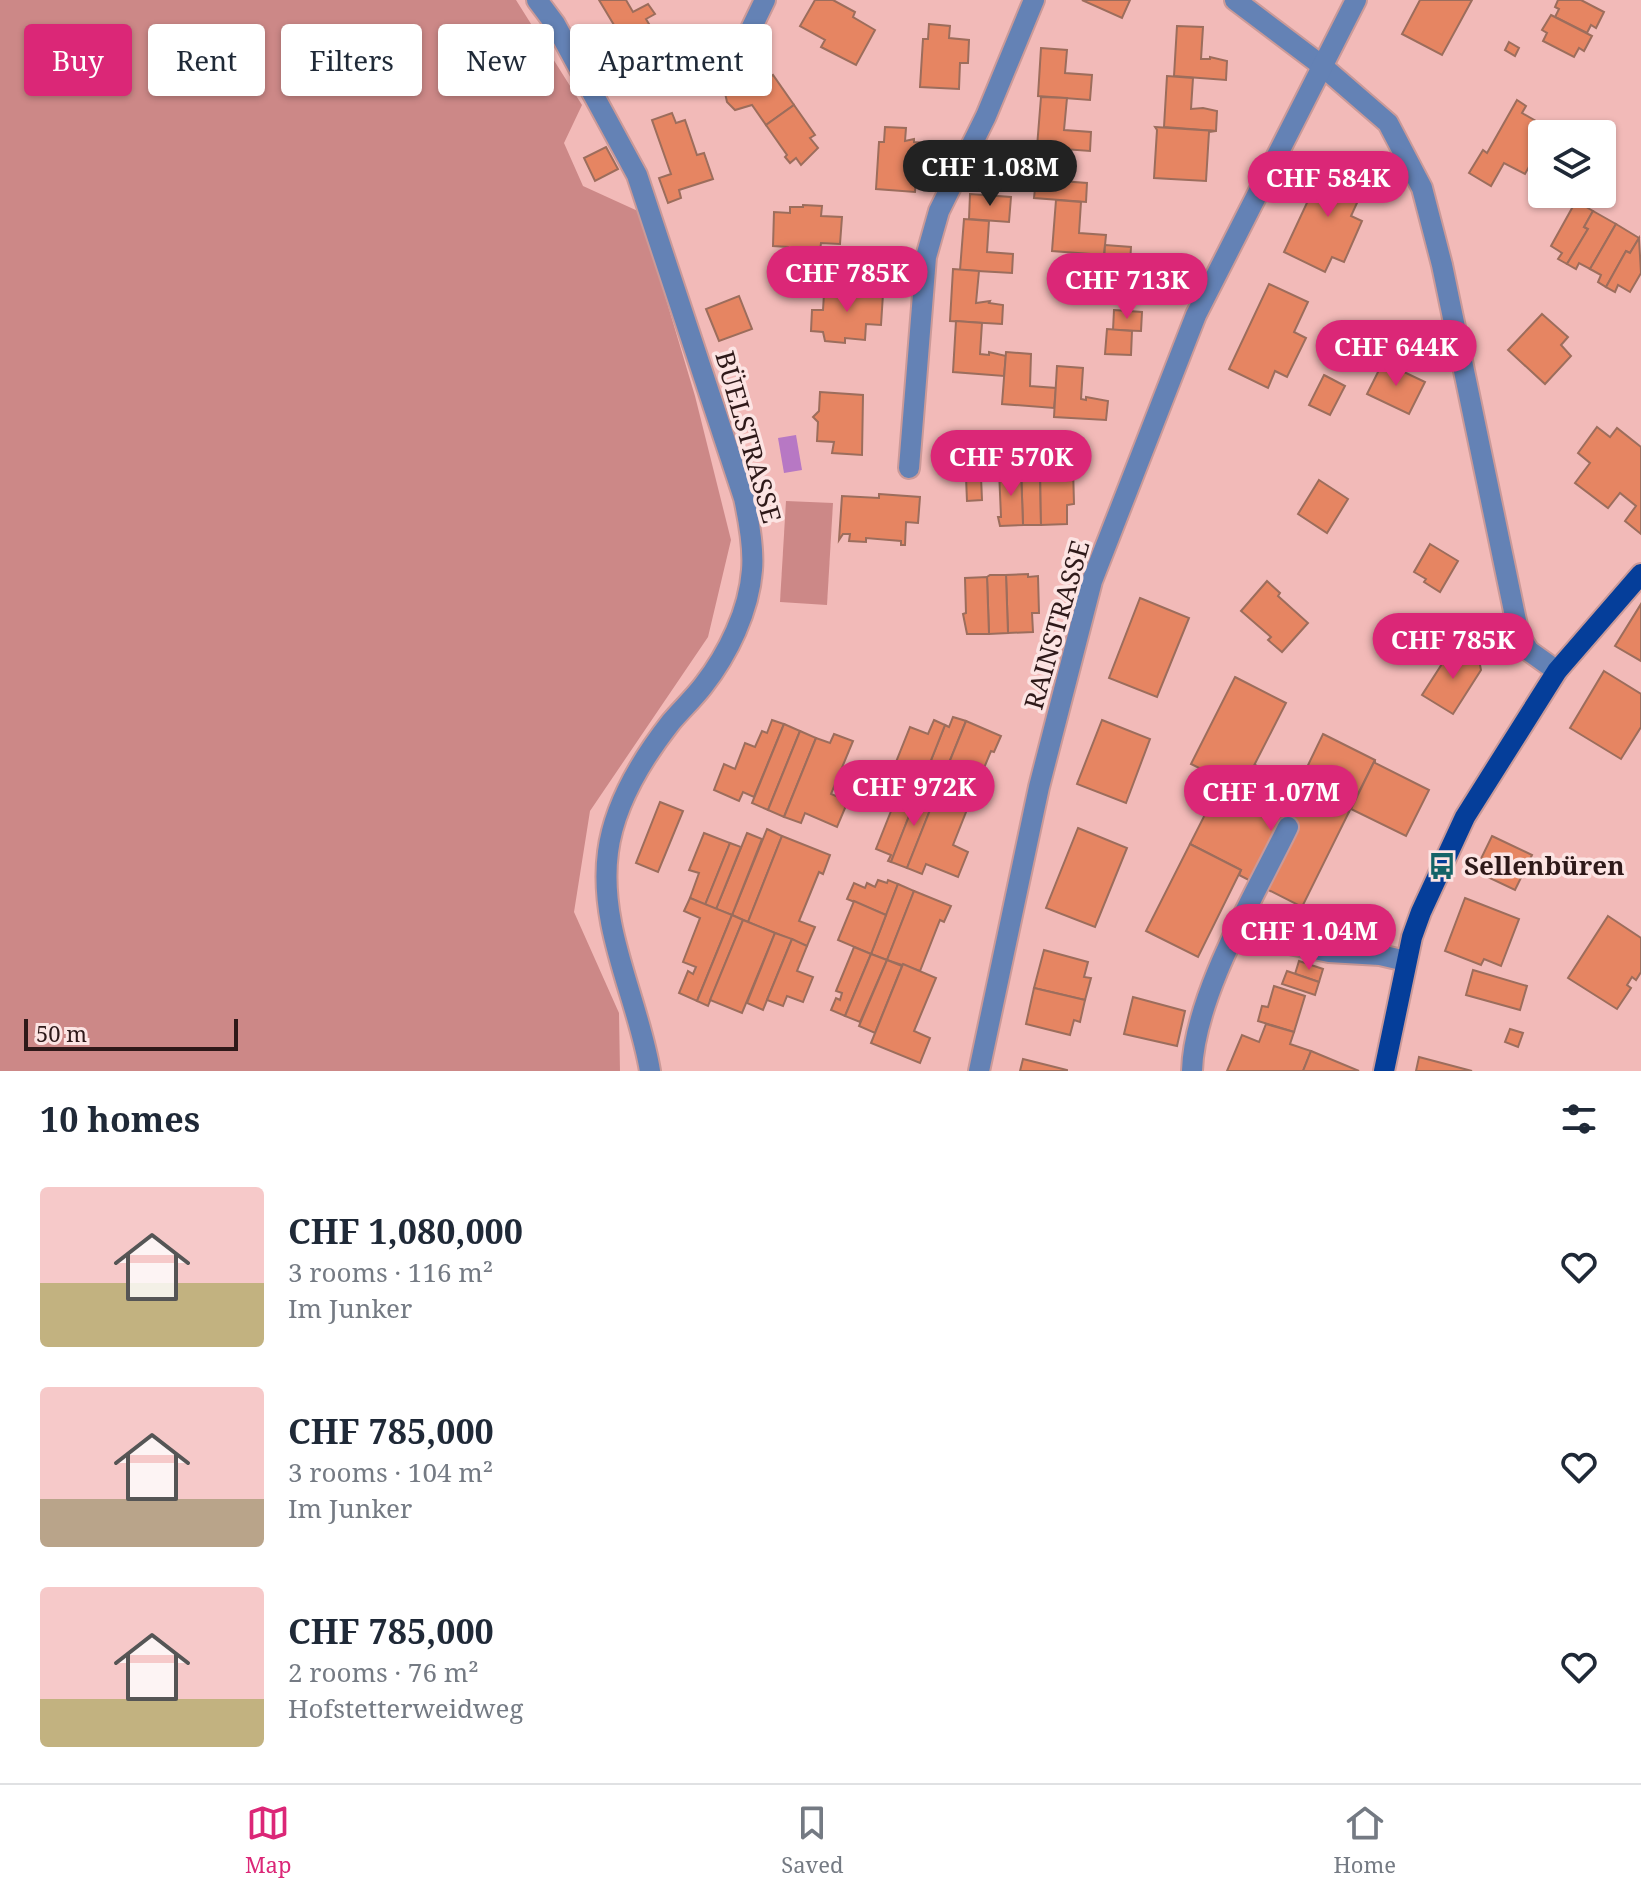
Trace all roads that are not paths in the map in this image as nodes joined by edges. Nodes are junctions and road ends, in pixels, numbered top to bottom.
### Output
1 (537, 0) edge
2 (765, 0) edge
3 (1034, 0) edge
4 (1235, 0) edge
5 (1356, 0) edge
6 (753, 24) edge
7 (1321, 65) junction
8 (909, 468) dead end
9 (1641, 574) edge
10 (1557, 671) junction
11 (1288, 827) dead end
12 (1245, 935) dead end
13 (1406, 961) junction
14 (650, 1071) edge
15 (979, 1071) edge
16 (1192, 1071) edge
17 (1384, 1071) edge

1 - 14 street, BÜELSTRASSE
2 - 6 street
3 - 8 street
4 - 7 street
5 - 7 street, RAINSTRASSE
7 - 10 street
7 - 15 street, RAINSTRASSE
9 - 10 main road
10 - 13 main road
11 - 16 street
12 - 13 street
13 - 17 main road

